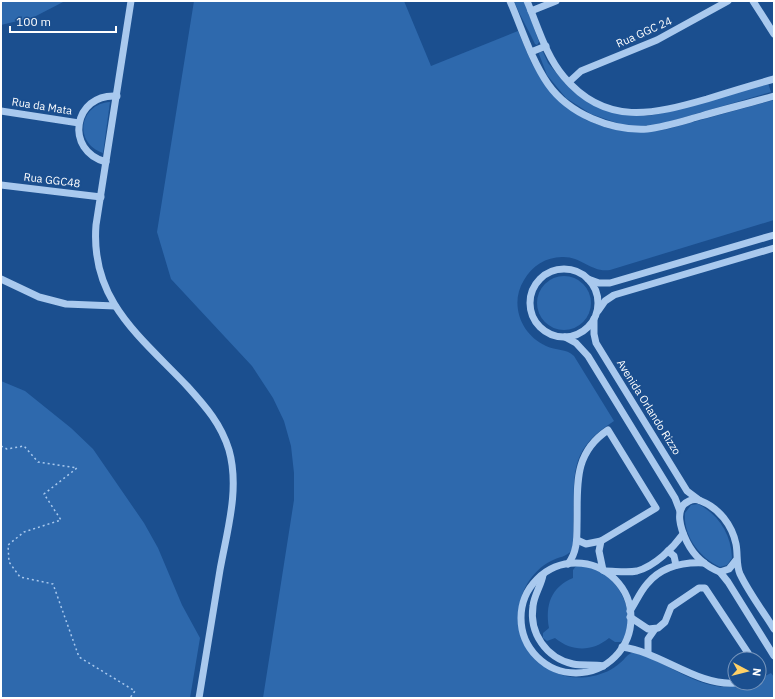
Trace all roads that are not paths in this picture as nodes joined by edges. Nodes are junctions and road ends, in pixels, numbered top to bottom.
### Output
1 (131, 1) edge
2 (510, 1) edge
3 (527, 1) edge
4 (556, 1) edge
5 (728, 1) edge
6 (753, 1) edge
7 (532, 11) junction
8 (774, 34) edge
9 (546, 46) junction
10 (531, 52) junction
11 (774, 79) edge
12 (569, 82) junction
13 (117, 96) junction
14 (774, 96) edge
15 (1, 111) edge
16 (79, 123) junction
17 (106, 162) junction
18 (1, 185) edge
19 (101, 197) junction
20 (774, 235) edge
21 (774, 248) edge
22 (1, 279) edge
23 (588, 279) junction
24 (115, 306) junction
25 (595, 316) junction
26 (565, 337) junction
27 (699, 500) junction
28 (680, 511) junction
29 (683, 534) junction
30 (577, 540) junction
31 (601, 541) junction
32 (668, 551) junction
33 (736, 559) junction
34 (652, 563) junction
35 (704, 563) junction
36 (568, 564) junction
37 (676, 565) junction
38 (604, 571) junction
39 (720, 572) junction
40 (543, 575) junction
41 (658, 575) junction
42 (630, 614) junction
43 (655, 629) junction
44 (774, 629) edge
45 (622, 647) junction
46 (747, 651) edge
47 (648, 653) junction
48 (774, 656) edge
49 (603, 666) junction
50 (727, 683) edge
51 (198, 698) edge

1 - 13 street
2 - 10 street
3 - 7 street
4 - 7 street
5 - 12 street, Rua GGC 24
6 - 8 street
7 - 9 street
9 - 10 street
9 - 12 street
10 - 14 street
11 - 12 street
13 - 16 street
13 - 17 street
15 - 16 street, Rua da Mata
16 - 17 street
17 - 19 street
18 - 19 street, Rua GGC48
19 - 24 street
20 - 23 street
21 - 25 street
22 - 24 street
23 - 25 street
23 - 26 street
24 - 51 street
25 - 26 street
25 - 27 street, Avenida Orlando Rizzo
26 - 28 street
27 - 28 street
27 - 33 street
28 - 29 street
29 - 32 street
29 - 35 street
30 - 31 street
30 - 31 street
30 - 36 street
31 - 38 street
32 - 34 street
32 - 37 street
33 - 39 street
33 - 44 street
34 - 38 street
34 - 41 street
35 - 37 street
35 - 39 street
36 - 38 street
36 - 40 street
37 - 41 street
38 - 42 street
39 - 48 street
40 - 49 street
40 - 49 street
41 - 42 street
42 - 43 street
42 - 45 street
43 - 46 street
43 - 47 street
45 - 47 street
45 - 49 street
47 - 50 street

